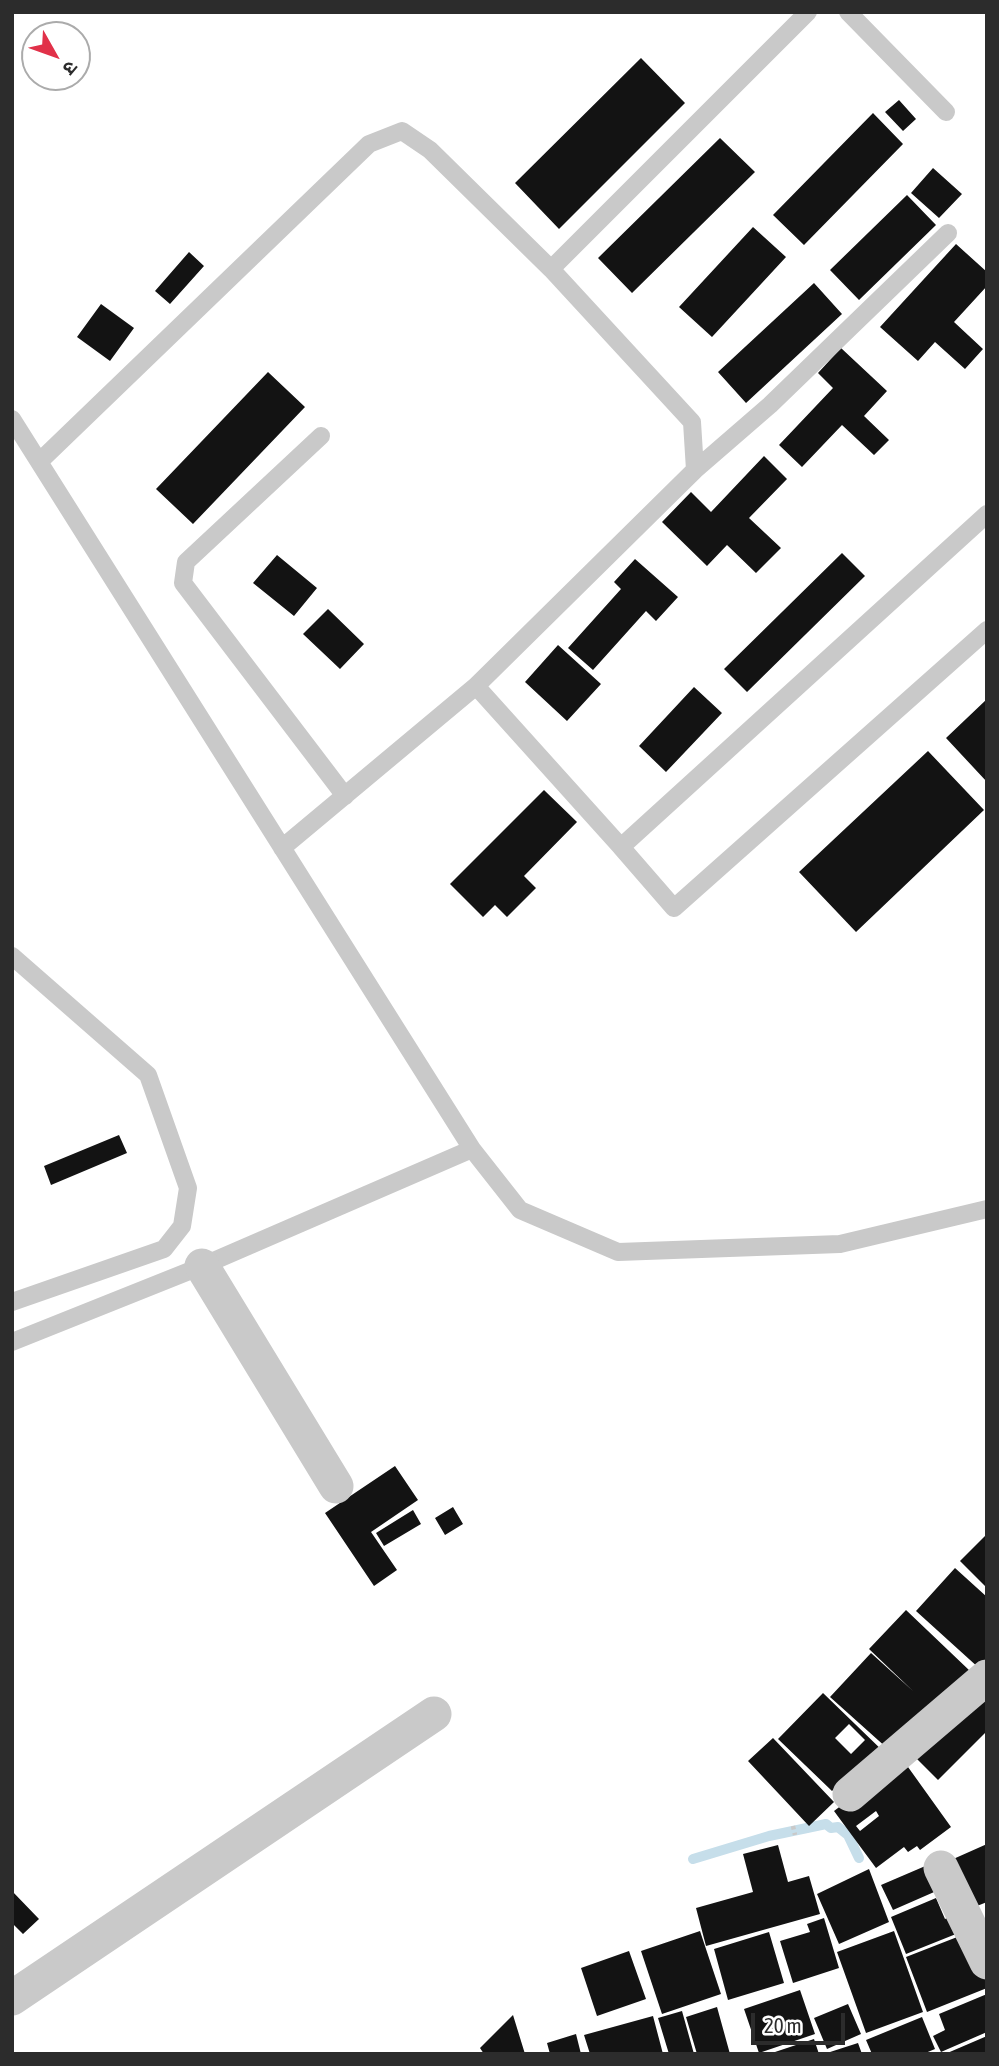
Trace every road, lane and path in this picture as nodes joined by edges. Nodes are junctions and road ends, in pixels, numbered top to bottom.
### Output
1 (808, 12) edge
2 (848, 12) edge
3 (946, 112) dead end
4 (948, 233) dead end
5 (551, 269) junction
6 (12, 419) edge
7 (321, 436) dead end
8 (39, 462) junction
9 (695, 470) junction
10 (987, 514) edge
11 (987, 630) edge
12 (476, 686) junction
13 (345, 796) junction
14 (621, 847) junction
15 (282, 848) junction
16 (12, 956) edge
17 (472, 1149) junction
18 (987, 1209) edge
19 (201, 1266) junction
20 (12, 1302) edge
21 (12, 1342) edge
22 (336, 1486) dead end
23 (985, 1681) edge
24 (434, 1714) dead end
25 (850, 1794) dead end
26 (793, 1826) dead end
27 (795, 1835) dead end
28 (941, 1868) dead end
29 (987, 1962) edge
30 (12, 1998) edge

1 - 5 lane
2 - 3 lane
4 - 9 lane
5 - 8 lane
5 - 9 lane
6 - 8 lane
7 - 13 lane
8 - 15 lane
9 - 12 lane
10 - 14 lane
11 - 14 lane
12 - 13 lane
12 - 14 lane
13 - 15 lane
15 - 17 lane
16 - 20 lane
17 - 18 lane
17 - 19 lane
19 - 21 lane
19 - 22 street
23 - 25 street
24 - 30 street
26 - 27 path
28 - 29 street

